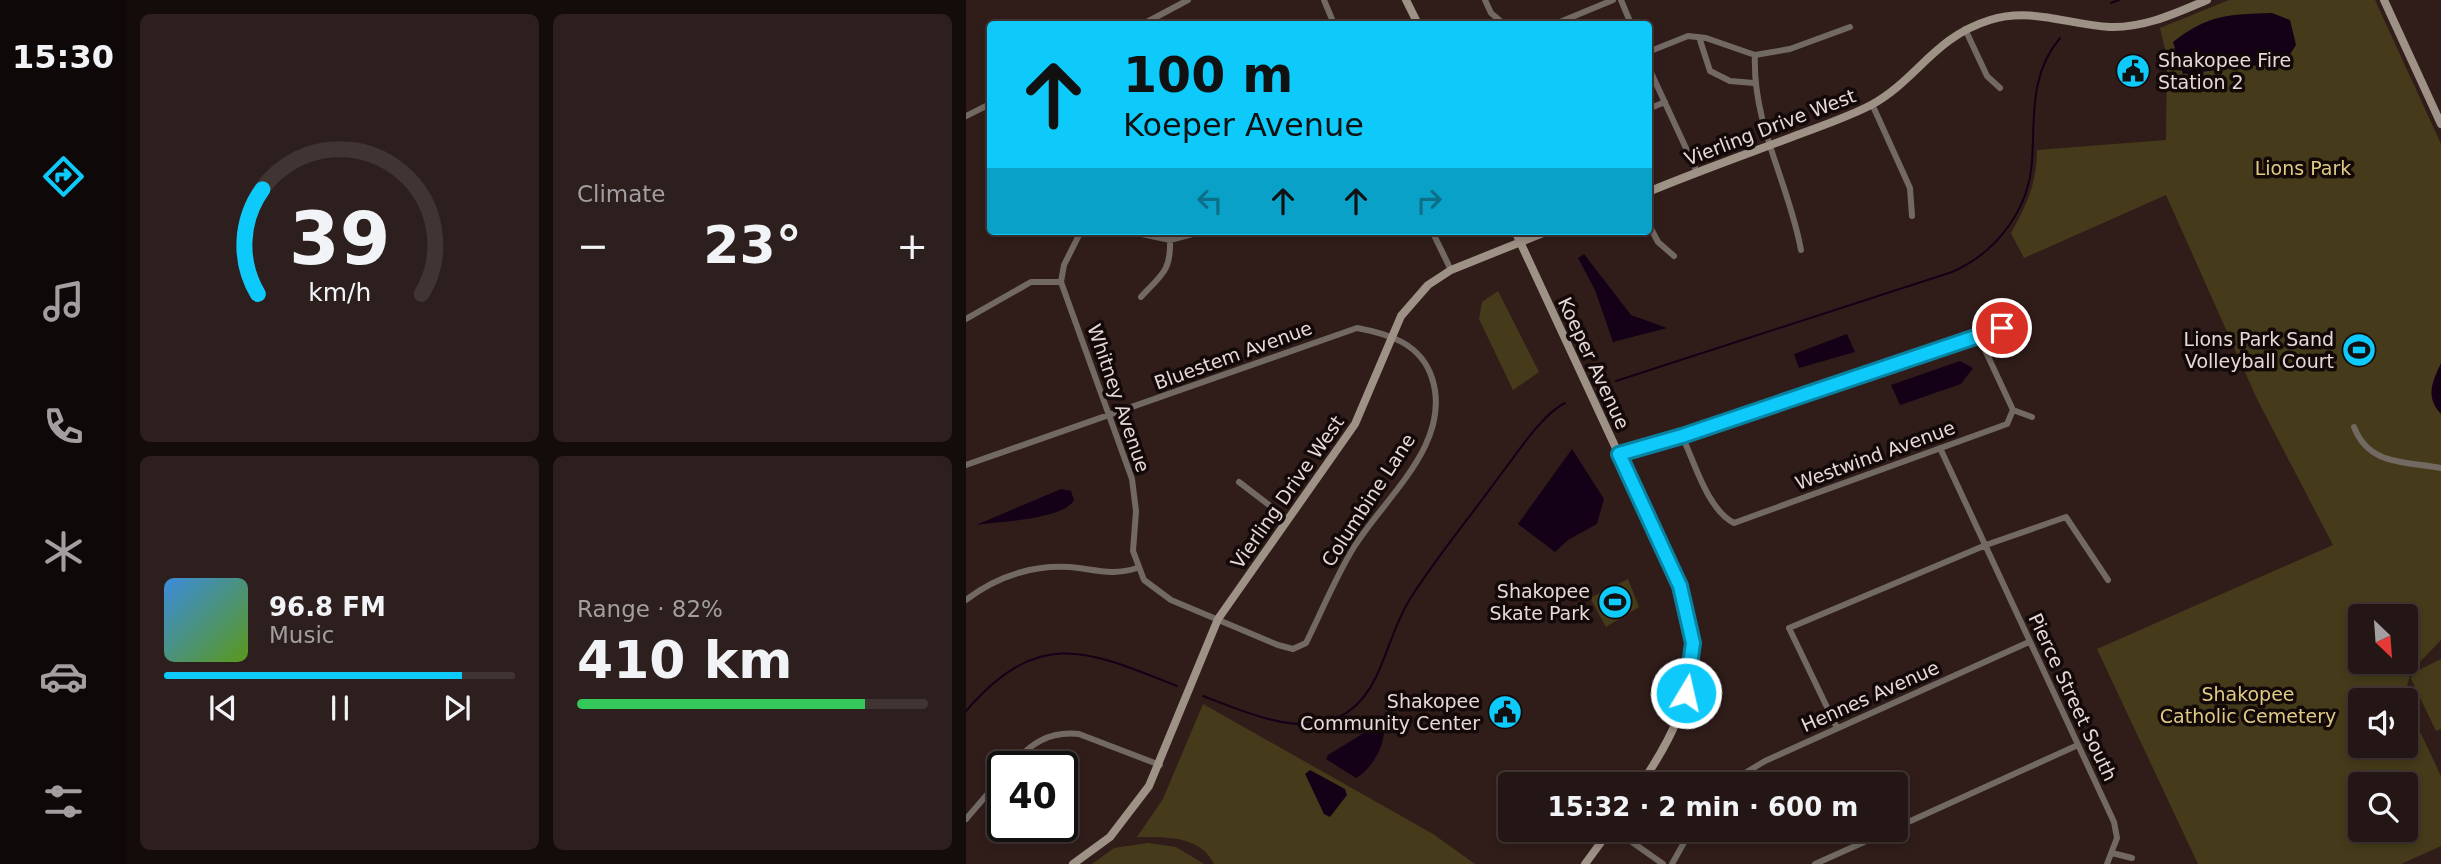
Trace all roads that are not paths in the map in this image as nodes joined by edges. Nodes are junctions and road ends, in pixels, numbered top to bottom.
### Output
1 (1188, 0) edge
2 (1324, 0) edge
3 (1406, 0) edge
4 (1486, 0) edge
5 (1613, 0) edge
6 (1621, 0) edge
7 (2207, 0) edge
8 (2384, 0) edge
9 (1149, 21) edge
10 (1333, 21) edge
11 (1416, 21) edge
12 (1500, 21) edge
13 (1563, 21) edge
14 (1630, 21) edge
15 (1850, 27) dead end
16 (1965, 29) junction
17 (1699, 37) junction
18 (1652, 50) edge
19 (1755, 55) junction
20 (1652, 74) edge
21 (1754, 83) junction
22 (2000, 88) dead end
23 (1665, 102) junction
24 (1872, 104) junction
25 (987, 106) edge
26 (1652, 107) edge
27 (966, 116) edge
28 (2441, 124) edge
29 (1769, 145) junction
30 (1697, 172) junction
31 (1652, 190) edge
32 (1912, 216) dead end
33 (1652, 231) edge
34 (1079, 235) edge
35 (1147, 235) edge
36 (1189, 235) edge
37 (1434, 235) edge
38 (1517, 235) edge
39 (1538, 235) edge
40 (1170, 240) junction
41 (1520, 242) junction
42 (1801, 250) dead end
43 (1674, 256) dead end
44 (1451, 270) junction
45 (1061, 282) junction
46 (1141, 297) dead end
47 (966, 319) edge
48 (2025, 321) dead end
49 (1392, 334) junction
50 (1978, 335) junction
51 (2013, 410) junction
52 (1110, 416) junction
53 (2032, 417) dead end
54 (2354, 427) dead end
55 (1682, 436) junction
56 (1940, 448) junction
57 (1619, 454) junction
58 (966, 465) edge
59 (2441, 468) edge
60 (1239, 482) dead end
61 (1286, 518) junction
62 (1986, 545) junction
63 (1138, 568) junction
64 (2108, 580) dead end
65 (966, 600) edge
66 (1218, 619) junction
67 (2029, 642) junction
68 (1837, 728) junction
69 (2078, 745) junction
70 (1025, 751) edge
71 (1160, 765) junction
72 (1649, 772) edge
73 (1747, 772) edge
74 (987, 795) edge
75 (966, 819) edge
76 (1908, 822) edge
77 (1602, 842) edge
78 (1630, 842) edge
79 (1685, 842) edge
80 (1864, 842) edge
81 (2112, 853) junction
82 (2132, 858) dead end
83 (1073, 864) edge
84 (1585, 864) edge
85 (1663, 864) edge
86 (1672, 864) edge
87 (1815, 864) edge
88 (2107, 864) edge

1 - 9 street
2 - 10 street
3 - 11 street
4 - 12 street
5 - 13 street
6 - 14 street
7 - 16 street, Vierling Drive West
8 - 28 street
15 - 19 street
16 - 22 street
16 - 24 street, Vierling Drive West
17 - 18 street
17 - 19 street
17 - 21 street
19 - 21 street
20 - 23 street
21 - 29 street
23 - 26 street
23 - 30 street
24 - 29 street, Vierling Drive West
24 - 32 street
25 - 27 street
29 - 30 street, Vierling Drive West
29 - 42 street
30 - 31 street, Vierling Drive West
33 - 43 street
34 - 45 street
35 - 40 street
36 - 40 street
37 - 44 street
38 - 41 street, Koeper Avenue
39 - 41 street, Vierling Drive West
40 - 46 street
41 - 44 street, Vierling Drive West
41 - 57 street, Koeper Avenue
44 - 49 street, Vierling Drive West
45 - 47 street
45 - 52 street, Whitney Avenue
48 - 50 street
49 - 52 street, Bluestem Avenue
49 - 61 street, Vierling Drive West
49 - 66 street, Columbine Lane
50 - 51 street
50 - 55 street
51 - 53 street
51 - 56 street, Westwind Avenue
52 - 58 street, Bluestem Avenue
52 - 63 street, Whitney Avenue
54 - 59 street
55 - 56 street, Westwind Avenue
55 - 57 street
56 - 62 street, Pierce Street South
57 - 72 street, Koeper Avenue
60 - 61 street
61 - 66 street, Vierling Drive West
62 - 64 street
62 - 67 street, Pierce Street South
62 - 68 street
63 - 65 street
63 - 66 street
66 - 71 street, Vierling Drive West
67 - 68 street, Hennes Avenue
67 - 69 street, Pierce Street South
68 - 73 street, Hennes Avenue
69 - 76 street
69 - 81 street, Pierce Street South
70 - 71 street
71 - 83 street, Vierling Drive West
74 - 75 street
77 - 84 street
78 - 85 street
79 - 86 street
80 - 87 street
81 - 82 street
81 - 88 street, Pierce Street South

